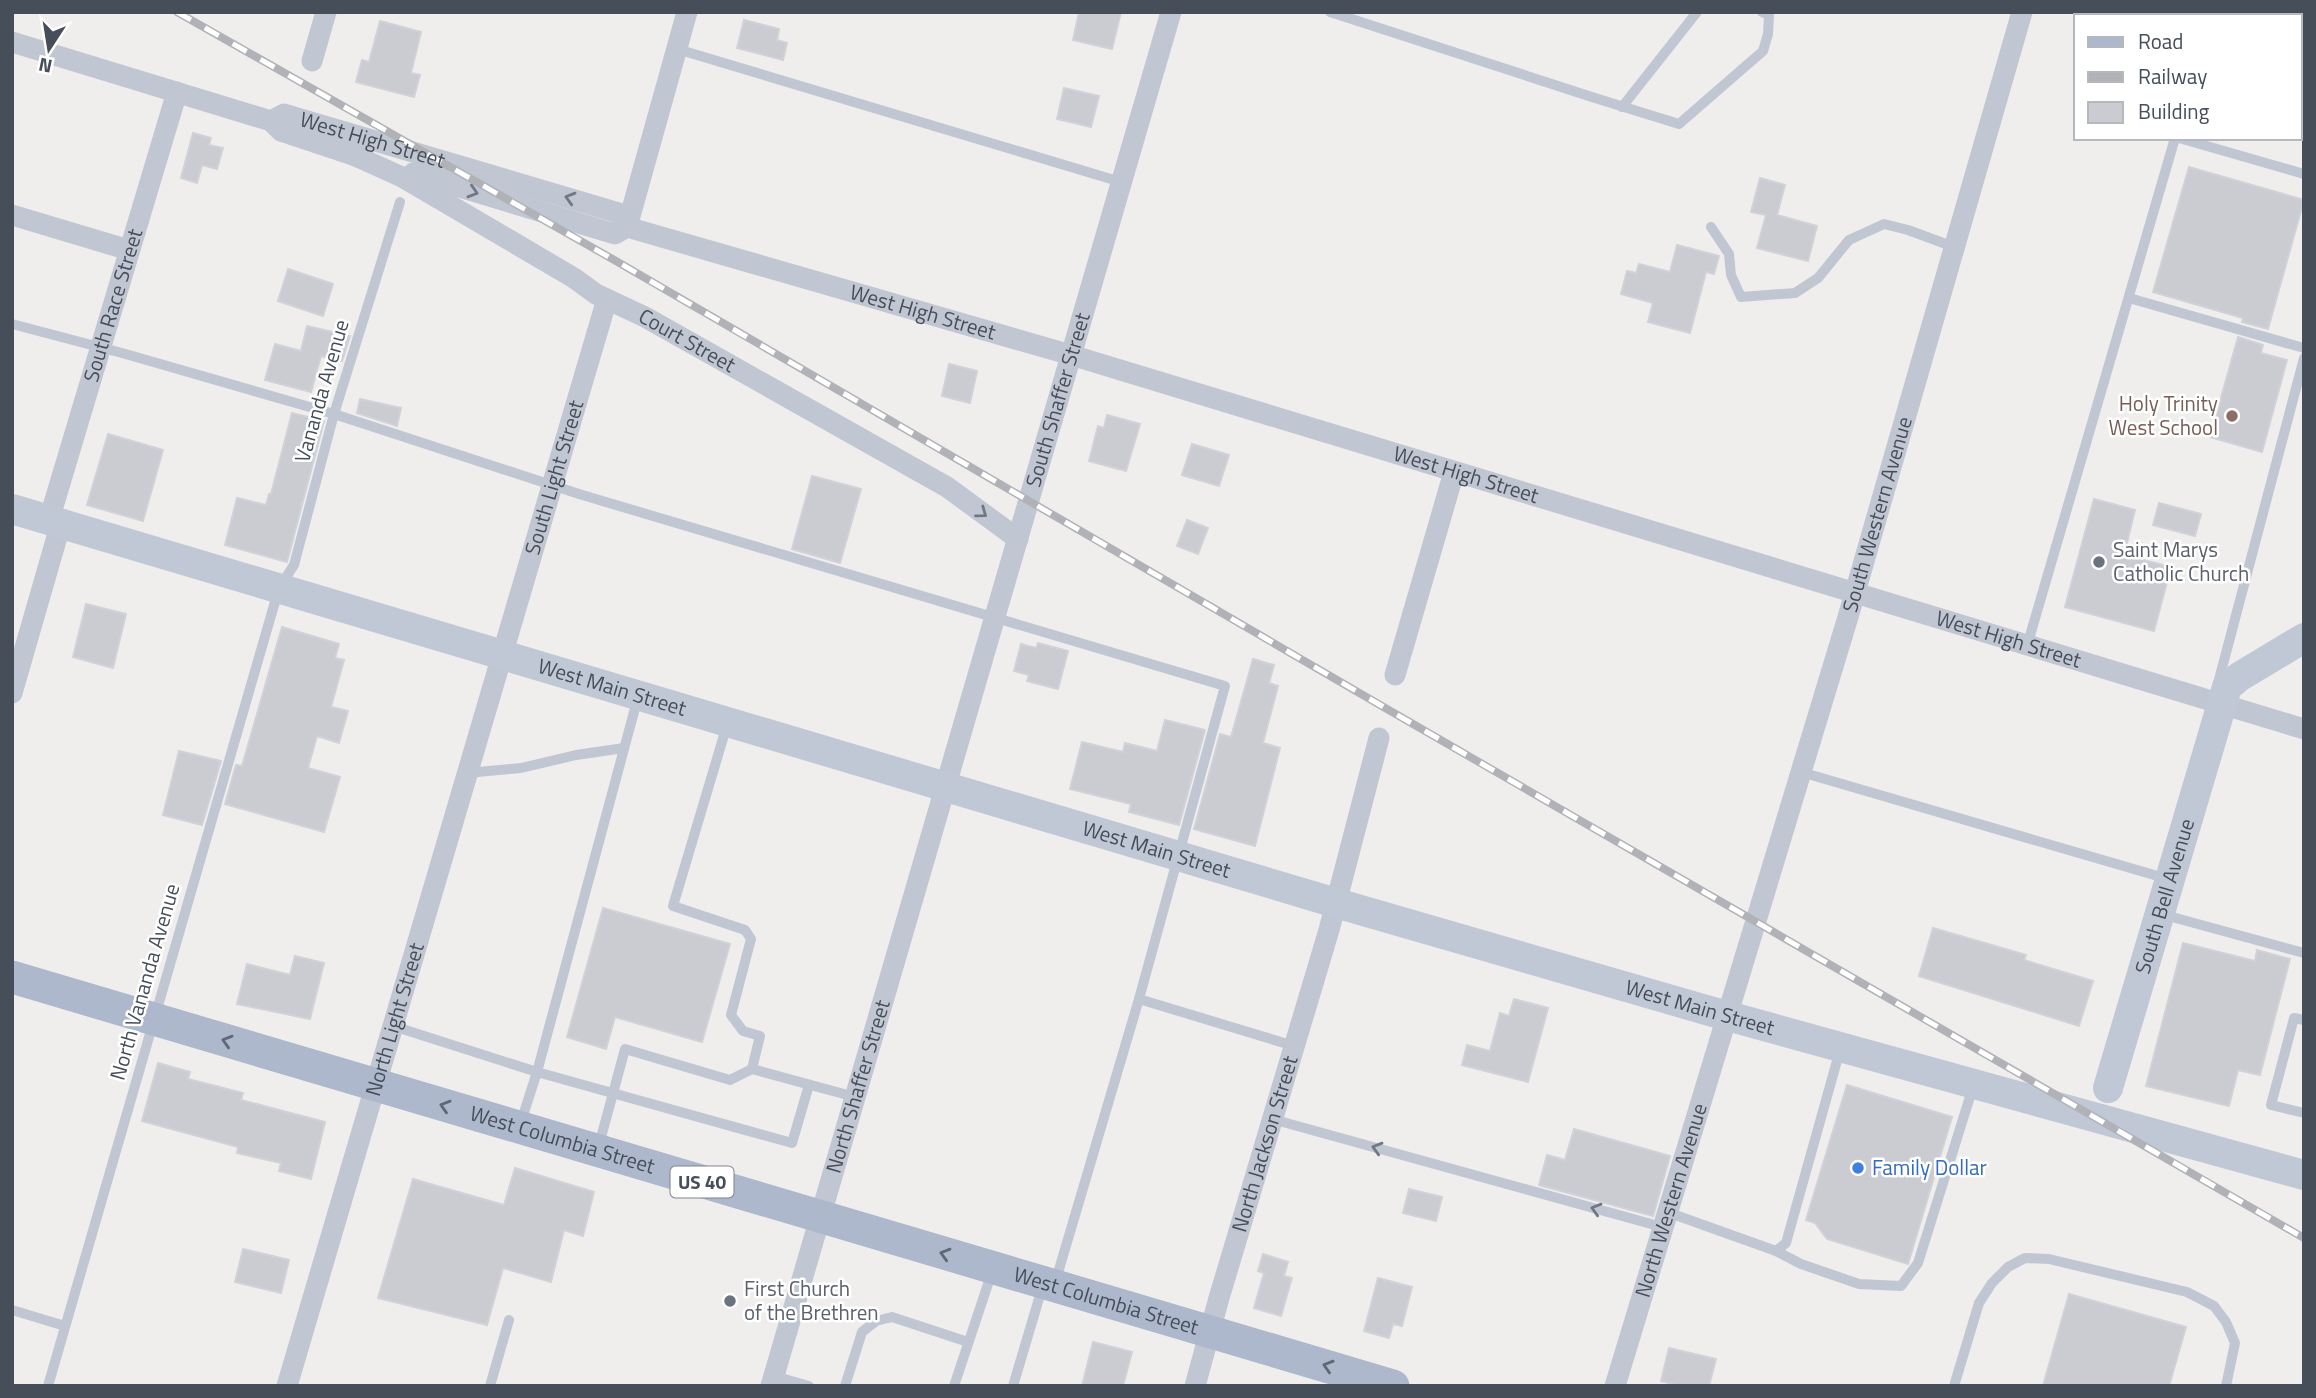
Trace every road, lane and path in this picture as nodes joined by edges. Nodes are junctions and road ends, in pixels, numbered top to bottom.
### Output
1 (326, 12) edge
2 (687, 12) edge
3 (1171, 12) edge
4 (1330, 12) edge
5 (1697, 12) edge
6 (1762, 12) edge
7 (2022, 12) edge
8 (12, 42) edge
9 (677, 48) junction
10 (312, 61) dead end
11 (177, 92) junction
12 (1622, 107) junction
13 (271, 121) junction
14 (2176, 140) edge
15 (2184, 140) edge
16 (351, 154) junction
17 (2304, 174) edge
18 (1122, 182) junction
19 (400, 202) dead end
20 (12, 215) edge
21 (627, 227) junction
22 (1711, 227) dead end
23 (1954, 247) junction
24 (129, 250) junction
25 (2129, 298) junction
26 (607, 299) junction
27 (12, 324) edge
28 (100, 346) junction
29 (2304, 348) edge
30 (1071, 355) junction
31 (2304, 358) edge
32 (334, 414) junction
33 (1454, 472) junction
34 (552, 486) junction
35 (12, 509) edge
36 (55, 521) junction
37 (1018, 539) junction
38 (279, 588) junction
39 (1854, 593) junction
40 (994, 618) junction
41 (2304, 638) edge
42 (2027, 646) junction
43 (502, 655) junction
44 (1395, 675) dead end
45 (12, 693) edge
46 (639, 695) junction
47 (2217, 703) junction
48 (727, 722) junction
49 (2304, 729) edge
50 (1379, 738) dead end
51 (624, 748) junction
52 (1801, 772) junction
53 (467, 773) junction
54 (945, 787) junction
55 (1178, 856) junction
56 (2169, 880) junction
57 (1336, 902) junction
58 (2159, 914) junction
59 (2304, 953) edge
60 (12, 977) edge
61 (1139, 999) junction
62 (1727, 1016) junction
63 (154, 1019) junction
64 (2304, 1020) edge
65 (393, 1026) junction
66 (1294, 1046) junction
67 (1840, 1047) junction
68 (752, 1069) junction
69 (537, 1072) junction
70 (809, 1084) junction
71 (1974, 1084) junction
72 (375, 1085) junction
73 (2108, 1088) dead end
74 (613, 1093) junction
75 (855, 1097) junction
76 (2304, 1113) edge
77 (1272, 1119) junction
78 (520, 1128) junction
79 (597, 1151) junction
80 (2304, 1175) edge
81 (820, 1217) junction
82 (1664, 1220) junction
83 (1776, 1251) junction
84 (993, 1268) junction
85 (1049, 1284) junction
86 (12, 1310) edge
87 (509, 1320) dead end
88 (65, 1326) junction
89 (1210, 1331) junction
90 (968, 1342) junction
91 (772, 1381) edge
92 (48, 1386) edge
93 (287, 1386) edge
94 (490, 1386) edge
95 (809, 1386) edge
96 (845, 1386) edge
97 (954, 1386) edge
98 (1013, 1386) edge
99 (1195, 1386) edge
100 (1393, 1386) edge
101 (1615, 1386) edge
102 (1954, 1386) edge
103 (2226, 1386) edge

1 - 10 street
2 - 9 street
3 - 18 street, South Shaffer Street
4 - 12 lane
5 - 12 lane
6 - 12 lane
7 - 23 street, South Western Avenue
8 - 11 street, West High Street
9 - 18 lane
9 - 21 street
11 - 13 street, West High Street
11 - 24 street, South Race Street
13 - 16 street, West High Street
21 -> 13 street, West High Street
14 - 25 lane
15 - 17 lane
16 -> 21 street, West High Street
16 - 26 street, Court Street
18 - 30 street, South Shaffer Street
19 - 32 lane, Vananda Avenue
20 - 24 street
21 - 30 street, West High Street
22 - 23 lane
23 - 39 street, South Western Avenue
24 - 28 street, South Race Street
25 - 29 lane
25 - 42 lane
26 - 34 street, South Light Street
26 -> 37 street, Court Street
27 - 28 lane
28 - 32 lane
28 - 36 street, South Race Street
30 - 33 street, West High Street
30 - 37 street, South Shaffer Street
31 - 47 lane
32 - 34 lane
32 - 38 lane, Vananda Avenue
33 - 39 street, West High Street
33 - 44 street
34 - 40 lane
34 - 43 street, South Light Street
35 - 36 street, West Main Street
36 - 38 street, West Main Street
36 - 45 street, South Race Street
37 - 40 street, South Shaffer Street
38 - 43 street, West Main Street
38 - 63 lane, North Vananda Avenue
39 - 42 street, West High Street
39 - 52 street, South Western Avenue
40 - 54 street, South Shaffer Street
40 - 55 lane
41 - 47 street, South Bell Avenue
42 - 47 street, West High Street
43 - 46 street, West Main Street
43 - 53 street, North Light Street
46 - 48 street, West Main Street
46 - 51 lane
47 - 49 street, West High Street
47 - 56 street, South Bell Avenue
48 - 54 street, West Main Street
48 - 68 lane
50 - 57 street, North Jackson Street
51 - 53 lane
51 - 69 lane
52 - 56 lane
52 - 62 street, South Western Avenue
53 - 65 street, North Light Street
54 - 55 street, West Main Street
54 - 75 street, North Shaffer Street
55 - 57 street, West Main Street
55 - 61 lane
56 - 58 street, South Bell Avenue
57 - 62 street, West Main Street
57 - 66 street, North Jackson Street
58 - 59 lane
58 - 73 street, South Bell Avenue
60 - 63 main road, West Columbia Street / US 40
61 - 66 lane
61 - 85 lane
62 - 67 street, West Main Street
62 - 82 street, North Western Avenue
72 -> 63 main road, West Columbia Street / US 40
63 - 88 lane, North Vananda Avenue
64 - 76 lane
65 - 69 lane
65 - 72 street, North Light Street
66 - 77 street, North Jackson Street
67 - 71 street, West Main Street
67 - 83 lane
68 - 70 lane
68 - 74 lane
69 - 74 lane
69 - 78 lane
70 - 74 lane
70 - 75 lane
71 - 80 street, West Main Street
71 - 83 lane
78 -> 72 main road, West Columbia Street / US 40
72 - 93 street, North Light Street
74 - 79 lane
75 - 81 street, North Shaffer Street
82 -> 77 lane
77 - 89 street, North Jackson Street
78 - 79 main road, West Columbia Street / US 40
79 - 81 main road, West Columbia Street / US 40
84 -> 81 main road, West Columbia Street / US 40
81 - 91 street, North Shaffer Street
82 - 83 lane
82 - 101 street, North Western Avenue
84 - 85 main road, West Columbia Street / US 40
84 - 90 lane
85 - 89 main road, West Columbia Street / US 40
85 - 98 lane
86 - 88 lane
87 - 94 lane
88 - 92 lane, North Vananda Avenue
89 - 99 street, North Jackson Street
100 -> 89 main road, West Columbia Street / US 40
90 - 96 lane
90 - 97 lane
91 - 95 lane
102 - 103 lane

